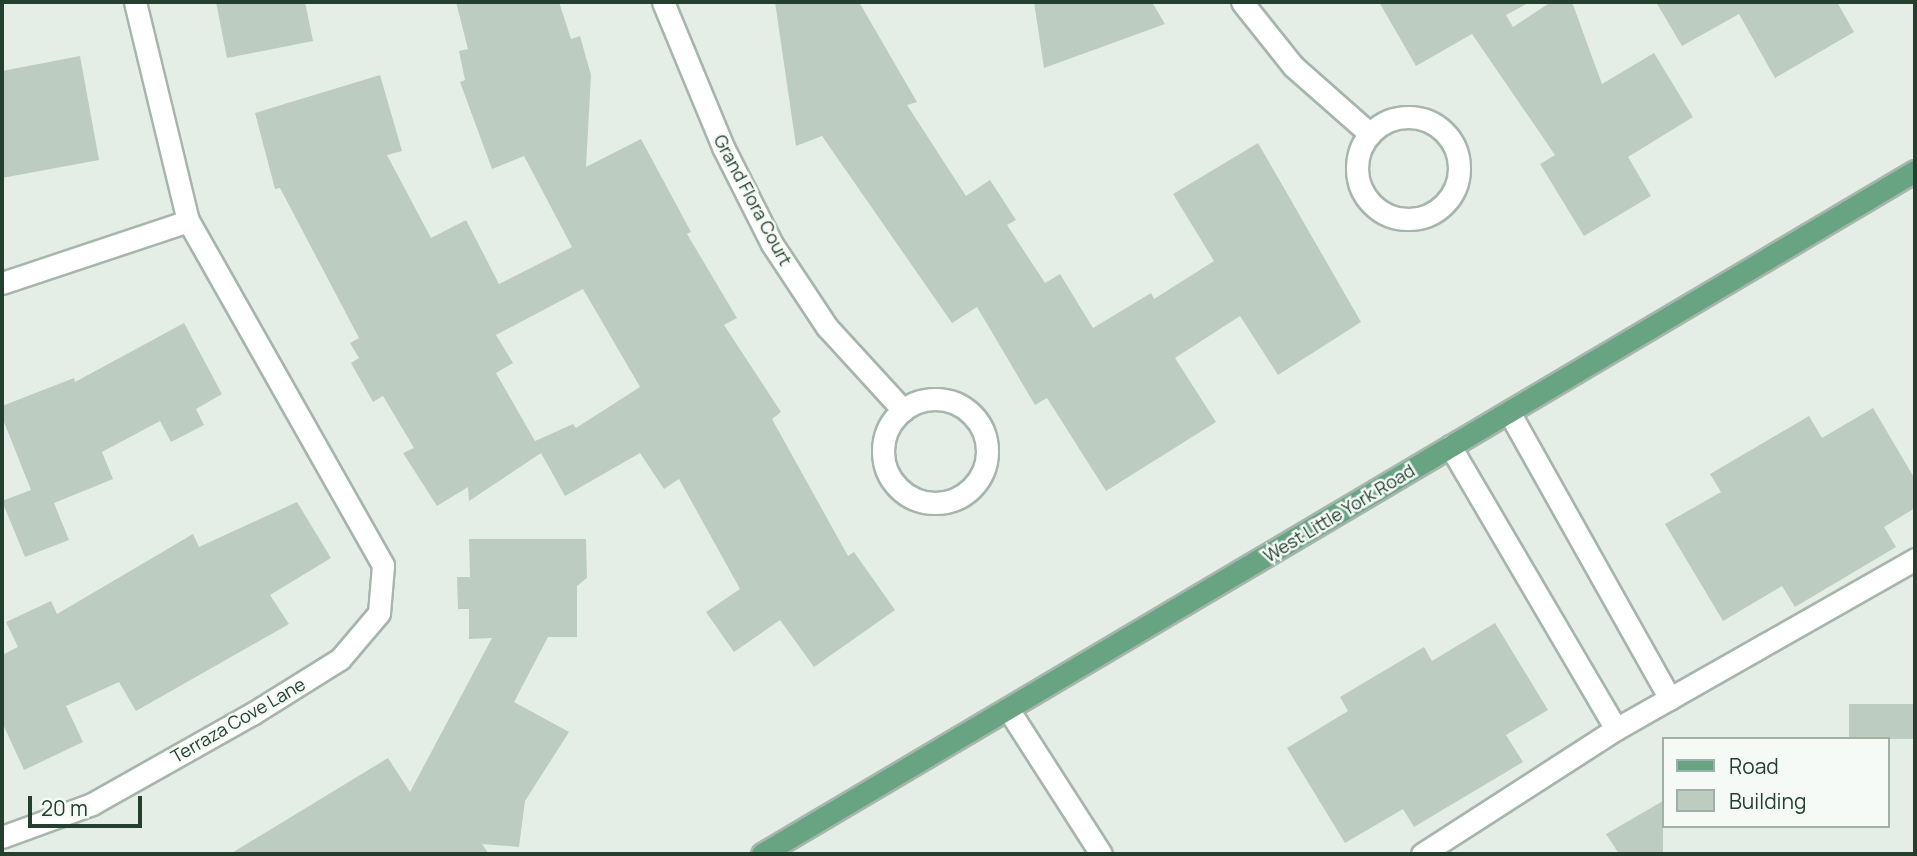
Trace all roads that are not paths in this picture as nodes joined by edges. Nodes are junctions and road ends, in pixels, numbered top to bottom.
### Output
1 (135, 2) edge
2 (663, 2) edge
3 (1242, 2) edge
4 (1370, 134) junction
5 (1915, 172) edge
6 (188, 221) junction
7 (2, 283) edge
8 (903, 410) junction
9 (1509, 412) junction
10 (1450, 446) junction
11 (1915, 559) edge
12 (1670, 698) junction
13 (1009, 709) junction
14 (1616, 729) junction
15 (2, 837) edge
16 (762, 854) edge
17 (1101, 854) edge
18 (1422, 854) edge

1 - 6 street
2 - 8 street, Grand Flora Court
3 - 4 street
4 - 4 street
5 - 9 main road, West Little York Road
6 - 7 street
6 - 15 street, Terraza Cove Lane
8 - 8 street
9 - 10 main road, West Little York Road
9 - 12 street
10 - 13 main road, West Little York Road
10 - 14 street
11 - 12 street
12 - 14 street
13 - 16 main road, West Little York Road
13 - 17 street
14 - 18 street

